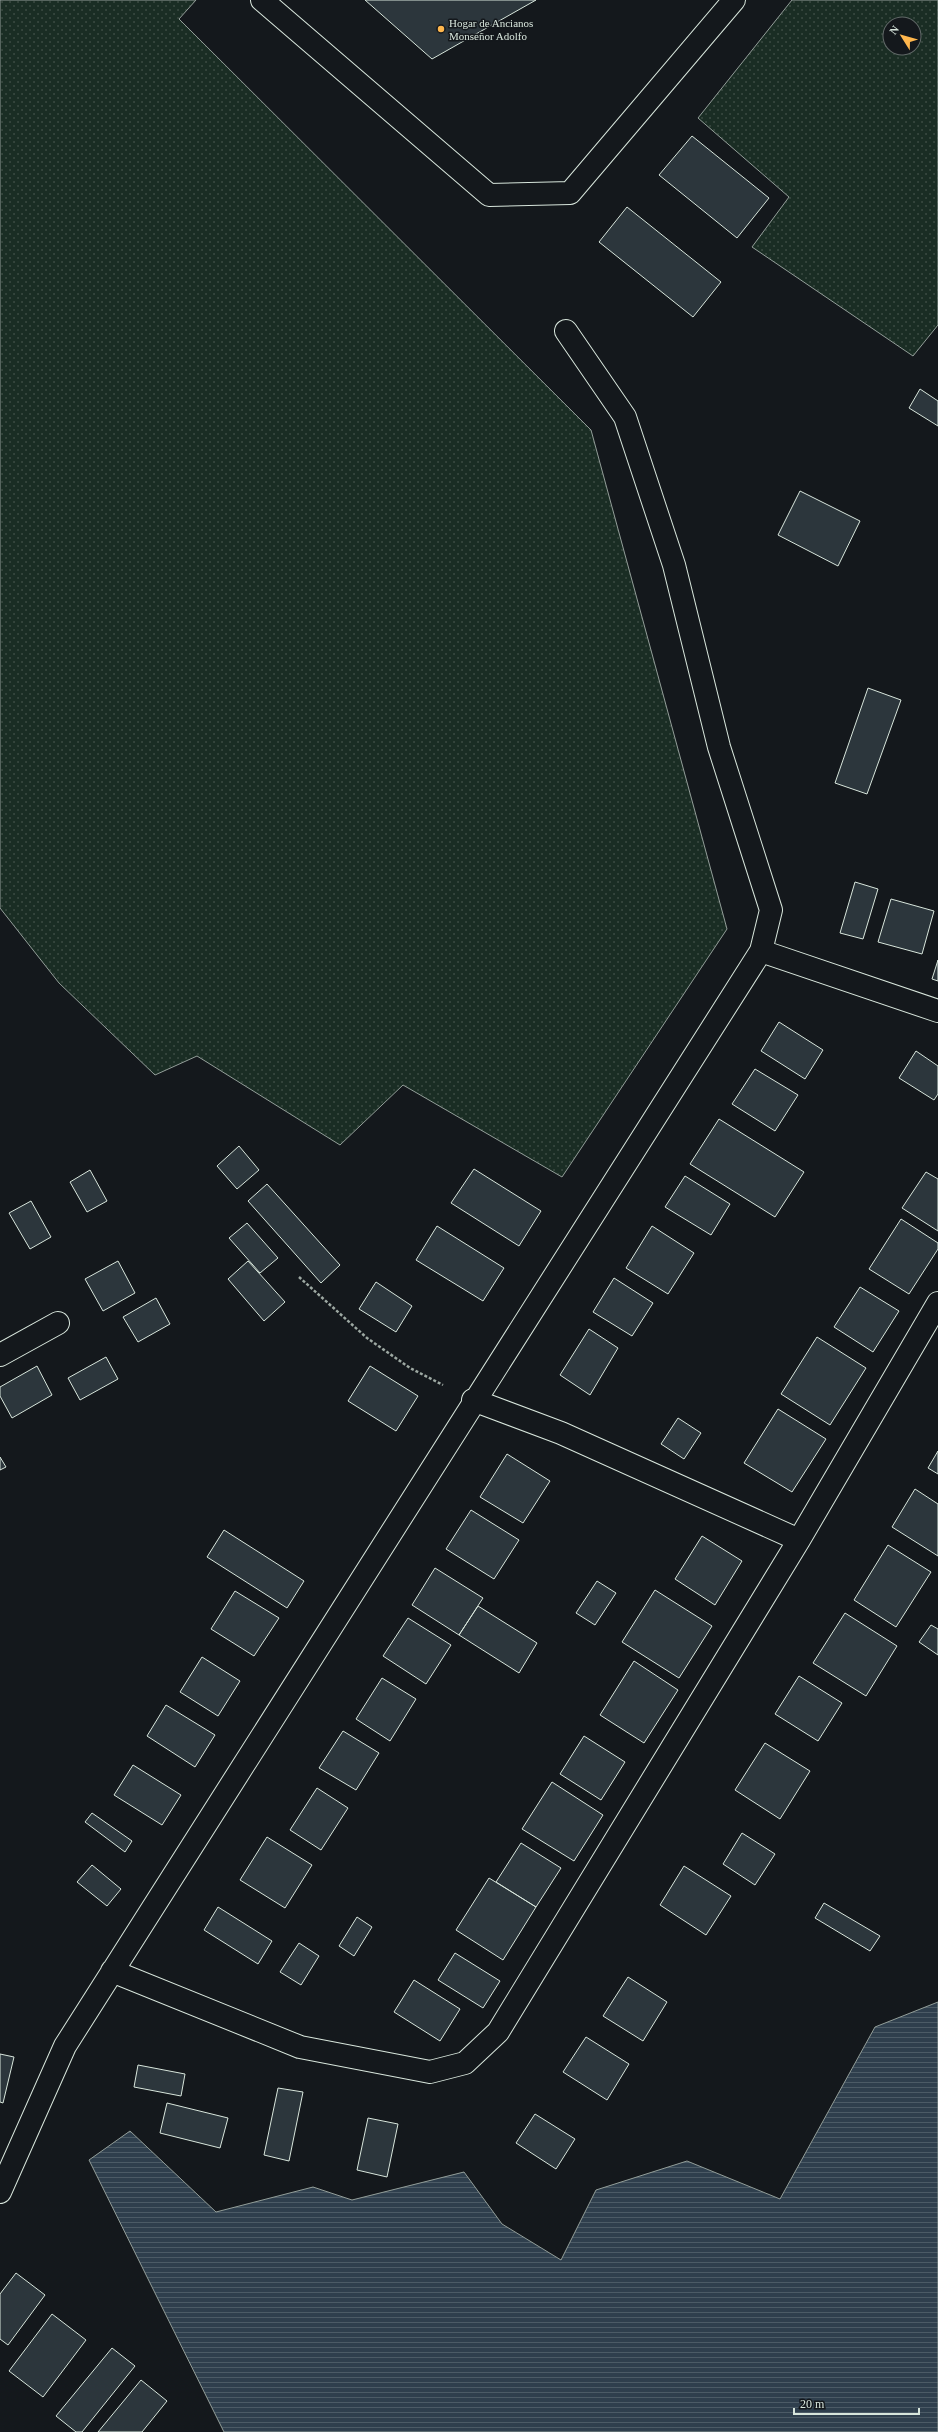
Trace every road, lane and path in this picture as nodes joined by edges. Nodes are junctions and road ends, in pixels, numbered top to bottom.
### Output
1 (262, 0) edge
2 (734, 0) edge
3 (566, 331) dead end
4 (761, 951) junction
5 (938, 1011) edge
6 (299, 1277) dead end
7 (938, 1303) edge
8 (58, 1323) dead end
9 (0, 1355) edge
10 (473, 1400) junction
11 (799, 1540) junction
12 (112, 1971) junction
13 (0, 2192) edge

1 - 2 street
3 - 4 street
4 - 5 street
4 - 10 street
6 - 10 path
7 - 11 street
8 - 9 street
10 - 11 street
10 - 12 street
11 - 12 street
12 - 13 street

